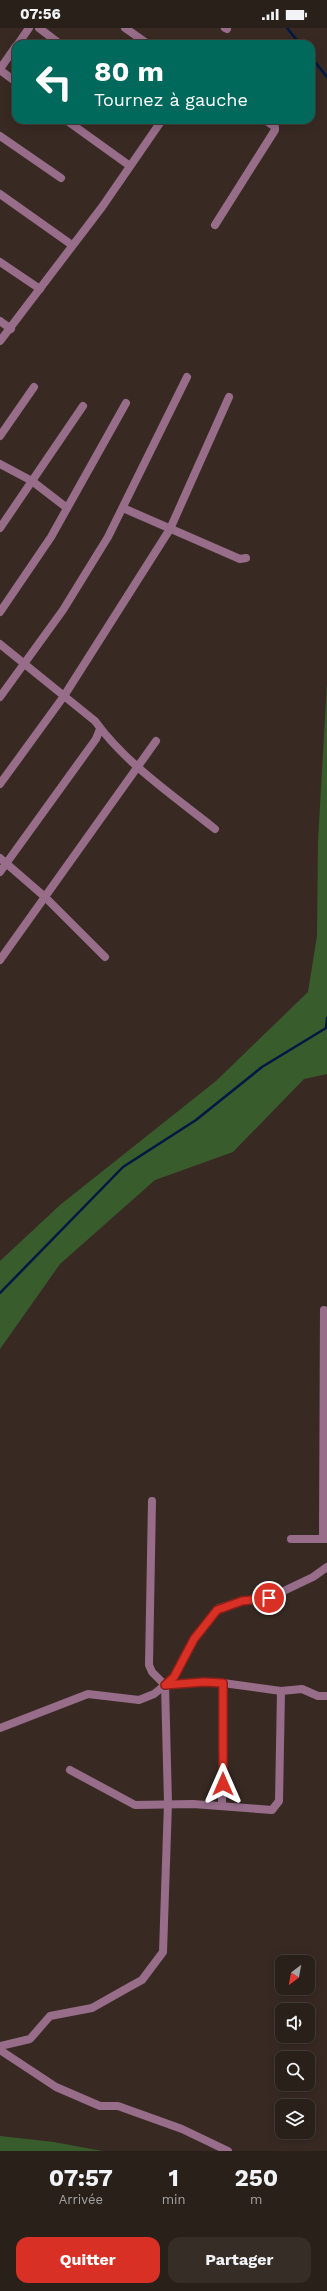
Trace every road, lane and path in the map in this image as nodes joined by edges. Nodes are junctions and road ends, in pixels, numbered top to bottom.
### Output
1 (29, 28) edge
2 (39, 28) edge
3 (125, 28) edge
4 (21, 40) edge
5 (55, 40) edge
6 (142, 40) edge
7 (12, 52) edge
8 (0, 69) edge
9 (12, 79) edge
10 (72, 124) edge
11 (159, 124) edge
12 (271, 124) edge
13 (0, 136) edge
14 (130, 166) junction
15 (61, 178) dead end
16 (0, 194) edge
17 (214, 225) dead end
18 (72, 245) junction
19 (0, 262) edge
20 (40, 289) junction
21 (0, 321) edge
22 (11, 329) junction
23 (0, 341) edge
24 (187, 377) dead end
25 (34, 387) dead end
26 (229, 397) dead end
27 (126, 403) dead end
28 (83, 406) dead end
29 (0, 436) edge
30 (0, 464) edge
31 (32, 481) junction
32 (67, 508) junction
33 (123, 508) junction
34 (0, 528) edge
35 (170, 529) junction
36 (246, 558) dead end
37 (0, 612) edge
38 (0, 644) edge
39 (25, 663) junction
40 (64, 696) junction
41 (0, 697) edge
42 (100, 730) junction
43 (156, 741) dead end
44 (138, 766) junction
45 (0, 784) edge
46 (215, 829) dead end
47 (3, 860) edge
48 (0, 872) edge
49 (45, 897) junction
50 (105, 958) dead end
51 (0, 960) edge
52 (324, 1310) dead end
53 (152, 1501) dead end
54 (291, 1539) dead end
55 (325, 1539) edge
56 (327, 1567) edge
57 (223, 1683) junction
58 (165, 1685) junction
59 (281, 1691) junction
60 (327, 1696) edge
61 (0, 1728) edge
62 (70, 1770) dead end
63 (168, 1803) junction
64 (222, 1805) junction
65 (0, 2046) edge
66 (0, 2050) edge
67 (228, 2151) edge

1 - 4 street
2 - 5 street
3 - 6 street
7 - 8 street
8 - 9 street
10 - 14 street
11 - 14 street
12 - 17 street
13 - 15 street
14 - 18 street
16 - 18 street
18 - 20 street
19 - 20 street
20 - 22 street
21 - 22 street
22 - 23 street
24 - 33 street
25 - 29 street
26 - 35 street
27 - 32 street
28 - 31 street
30 - 31 street
31 - 32 street
31 - 34 street
32 - 37 street
33 - 35 street
33 - 39 street
35 - 36 street
35 - 40 street
38 - 39 street
39 - 40 street
39 - 41 street
40 - 42 street
40 - 45 street
42 - 44 street
42 - 47 street
43 - 44 street
44 - 46 street
44 - 49 street
47 - 48 street
47 - 49 street
49 - 50 street
49 - 51 street
52 - 55 street
53 - 58 street
54 - 55 street
56 - 58 street
57 - 58 street
57 - 59 street
57 - 64 street
58 - 61 street
58 - 63 street
59 - 60 street
59 - 64 street
62 - 63 street
63 - 64 street
63 - 65 street
66 - 67 street

